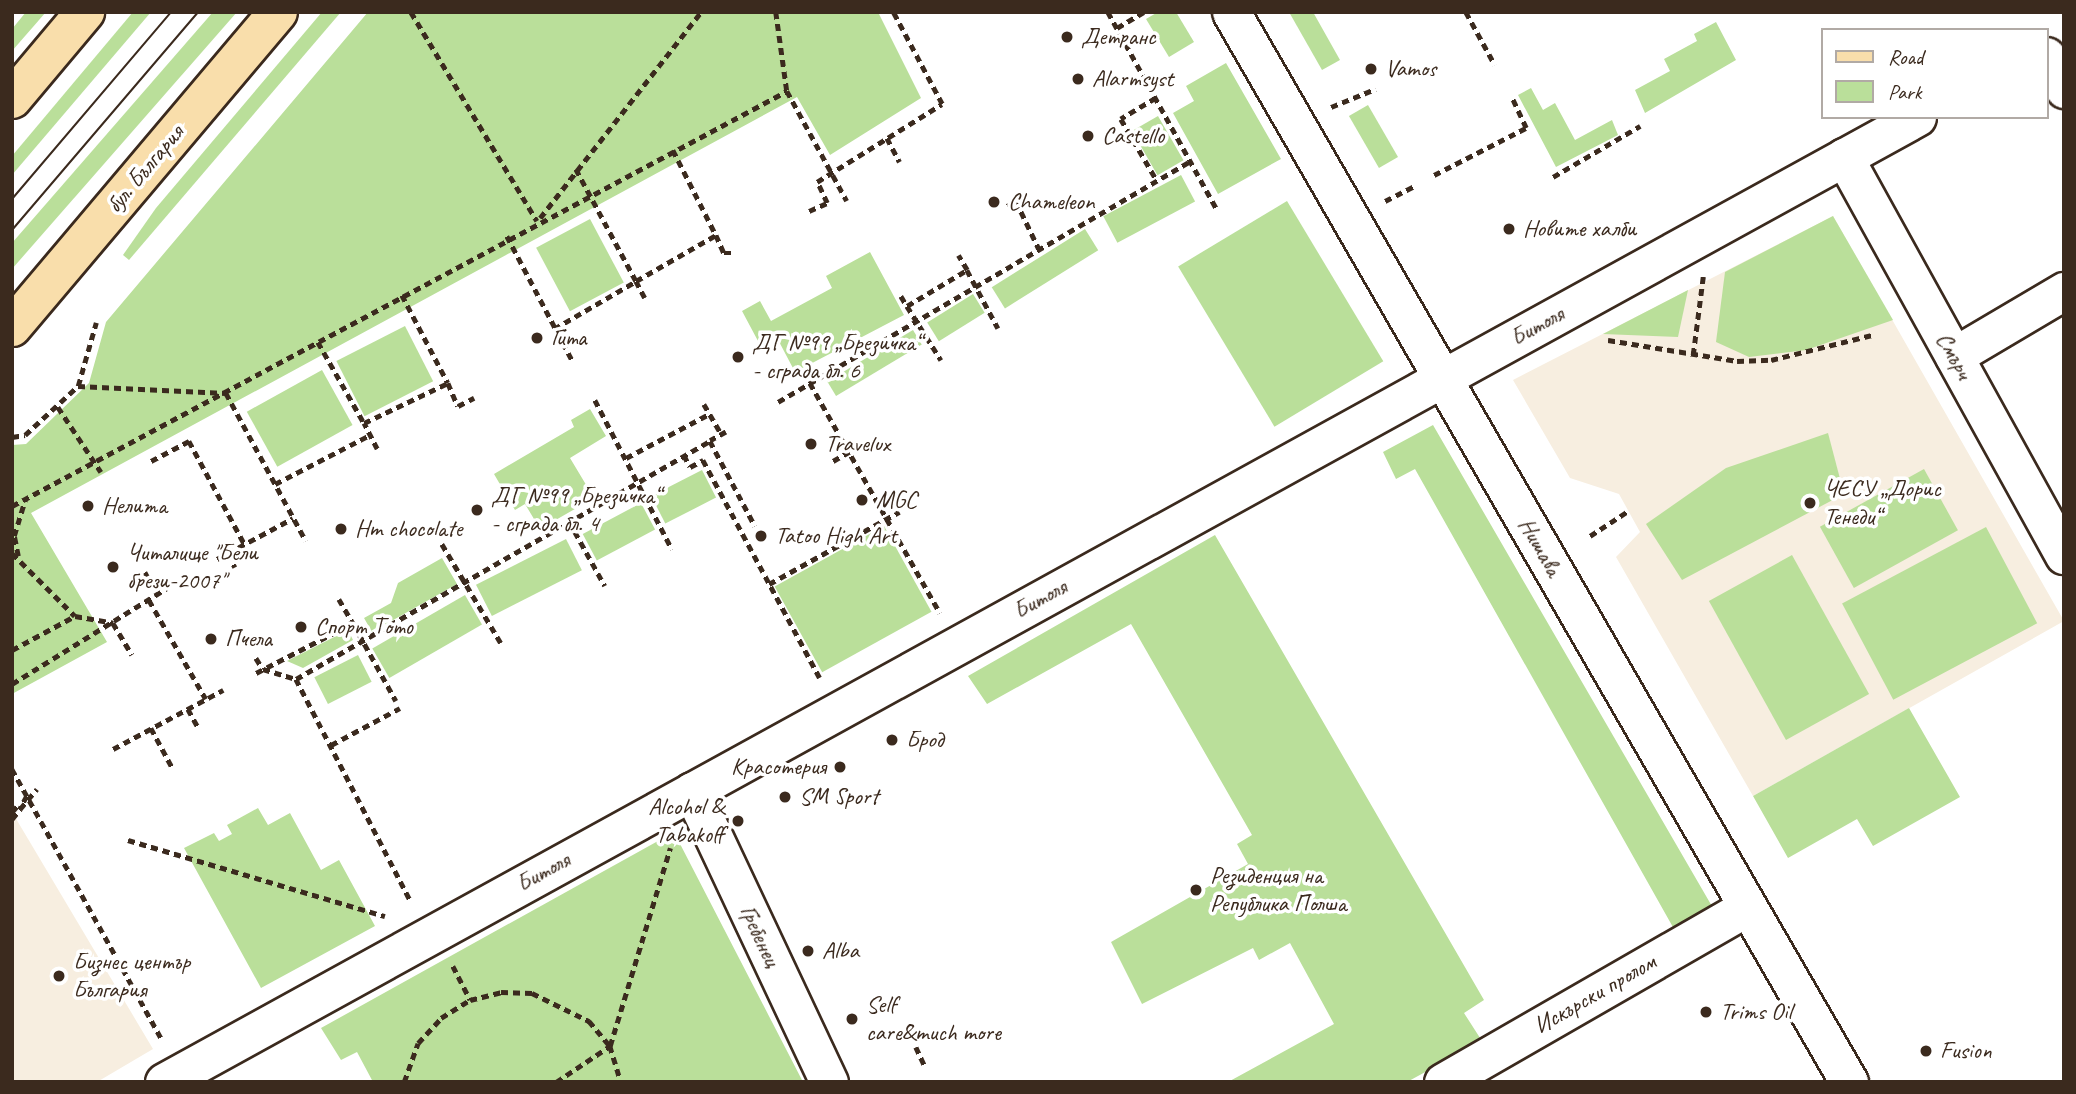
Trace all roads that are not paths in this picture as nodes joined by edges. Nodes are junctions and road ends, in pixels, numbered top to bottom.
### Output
1 (85, 12) edge
2 (278, 12) edge
3 (1231, 12) edge
4 (2064, 36) edge
5 (2048, 45) edge
6 (2048, 60) edge
7 (2064, 89) edge
8 (12, 99) edge
9 (1913, 119) edge
10 (1844, 157) junction
11 (2064, 291) edge
12 (12, 327) edge
13 (1954, 356) junction
14 (1443, 378) junction
15 (2064, 555) edge
16 (692, 791) junction
17 (1747, 906) junction
18 (172, 1077) edge
19 (829, 1082) edge
20 (1443, 1082) edge
21 (1849, 1082) edge

1 - 8 main road
2 - 12 main road, бул. България
3 - 14 street, Нишава
4 - 5 street
6 - 7 street
9 - 10 street, Битоля
10 - 13 street, Смърч
10 - 14 street, Битоля
11 - 13 street
13 - 15 street, Смърч
14 - 16 street, Битоля
14 - 17 street, Нишава
16 - 18 street, Битоля
16 - 19 street, Гребенец
17 - 20 street, Искърски пролом
17 - 21 street, Нишава

